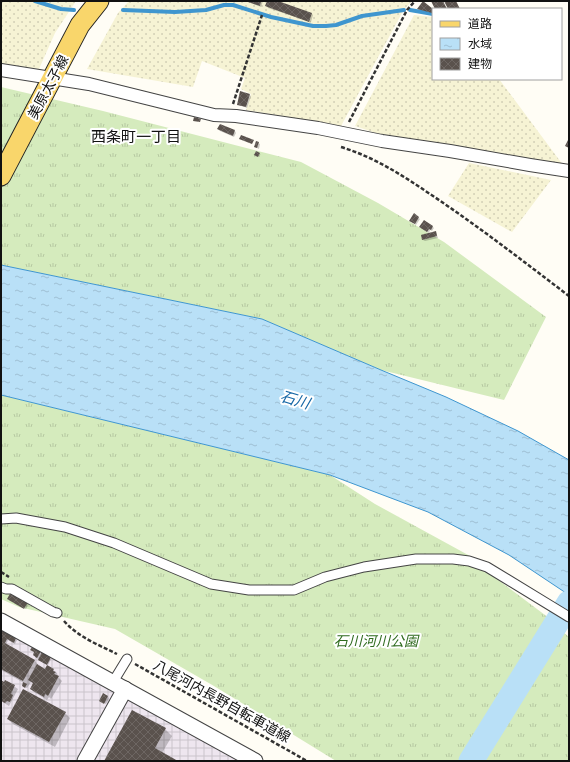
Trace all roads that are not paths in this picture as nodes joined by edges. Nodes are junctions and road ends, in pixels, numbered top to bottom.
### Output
1 (99, 1) edge
2 (1, 70) edge
3 (51, 84) junction
4 (569, 171) edge
5 (1, 176) edge
6 (1, 519) edge
7 (1, 587) edge
8 (57, 613) dead end
9 (569, 617) edge
10 (1, 621) edge
11 (127, 659) road end
12 (119, 686) junction
13 (85, 761) edge
14 (255, 761) edge

1 - 3 main road, 美原太子線
2 - 3 street
3 - 4 street
3 - 5 main road, 美原太子線
6 - 9 street
7 - 8 street
10 - 12 street
11 - 12 street
12 - 13 street
12 - 14 street

